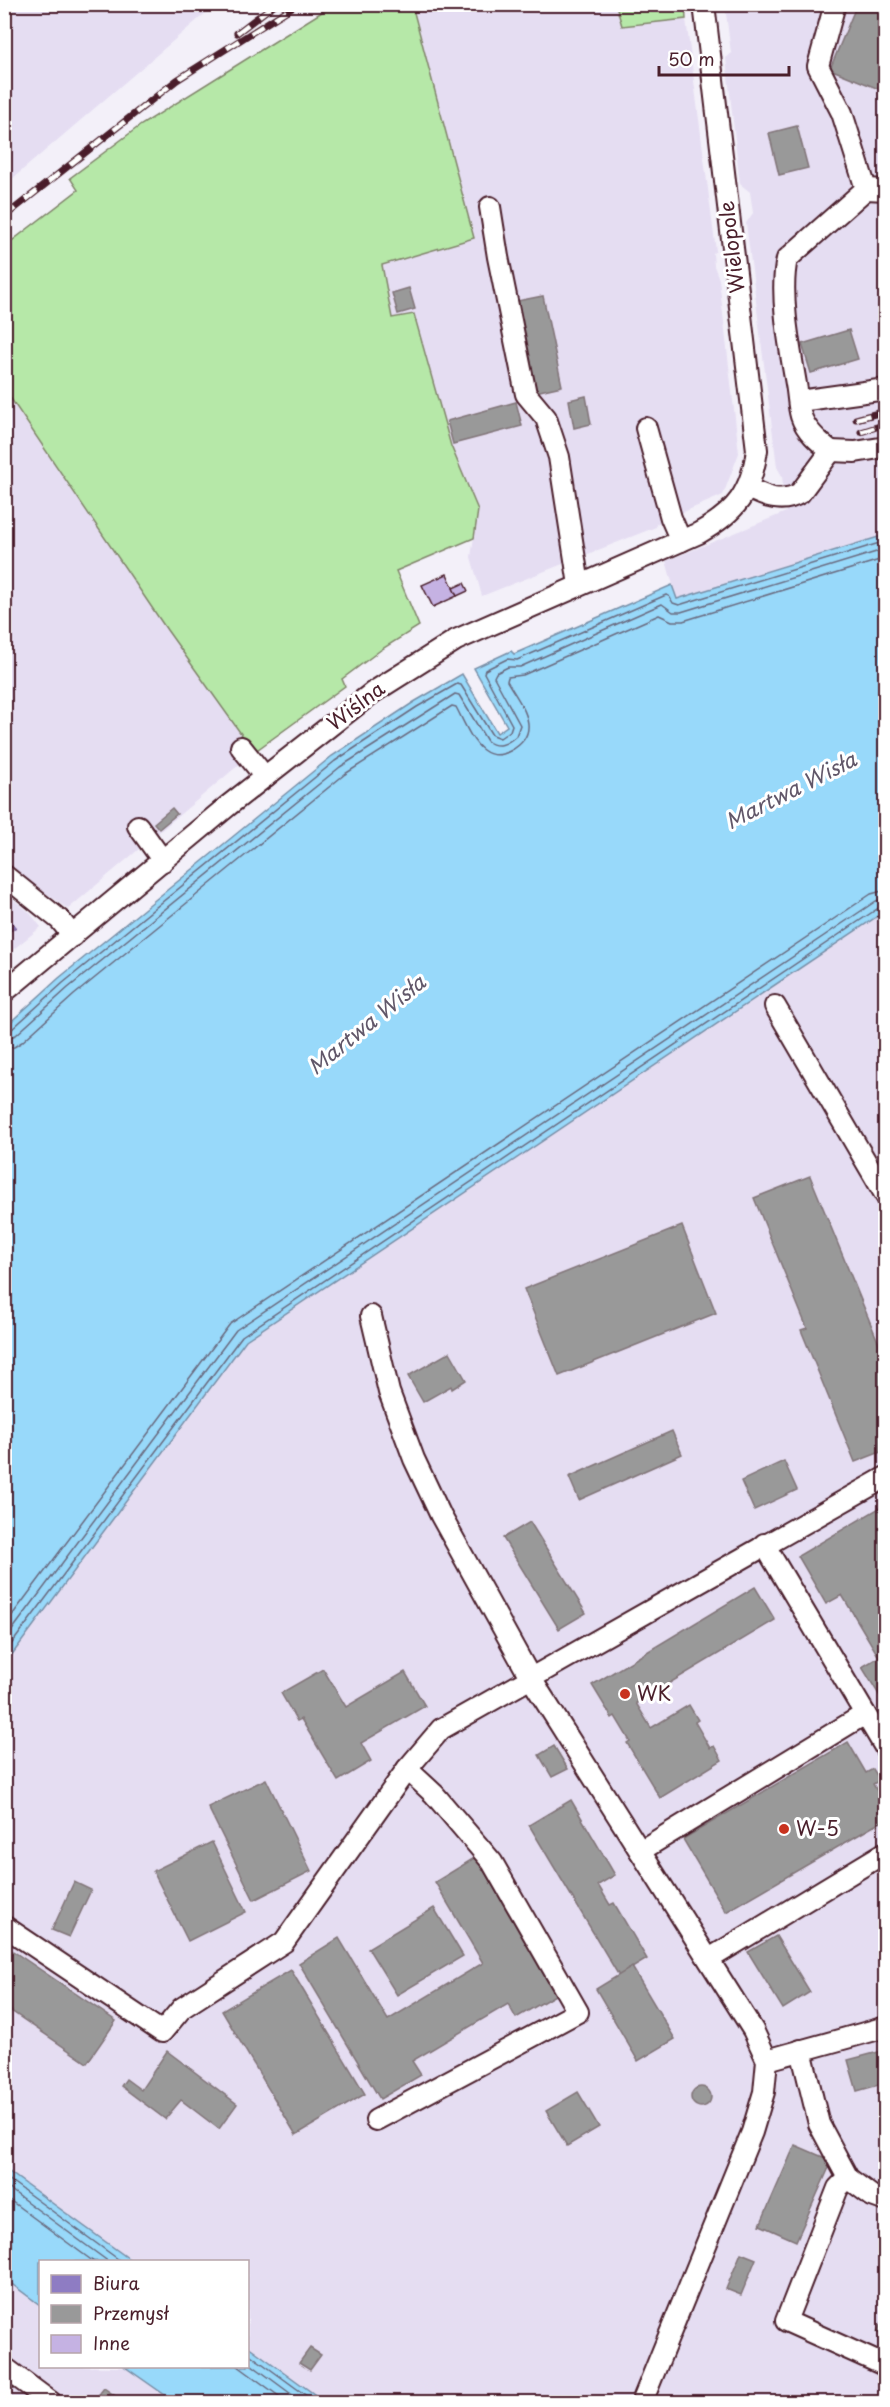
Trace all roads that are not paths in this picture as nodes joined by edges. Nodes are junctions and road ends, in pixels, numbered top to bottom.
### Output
1 (704, 4) edge
2 (835, 4) edge
3 (866, 189) junction
4 (885, 190) edge
5 (490, 207) dead end
6 (885, 390) edge
7 (799, 401) junction
8 (646, 428) dead end
9 (885, 447) edge
10 (831, 451) junction
11 (748, 488) junction
12 (681, 541) junction
13 (579, 585) junction
14 (241, 747) dead end
15 (265, 777) junction
16 (138, 826) dead end
17 (163, 861) junction
18 (4, 875) edge
19 (73, 936) junction
20 (4, 992) edge
21 (775, 1006) dead end
22 (885, 1196) edge
23 (371, 1316) dead end
24 (885, 1477) edge
25 (764, 1544) junction
26 (530, 1677) junction
27 (865, 1714) junction
28 (885, 1749) edge
29 (407, 1769) junction
30 (640, 1851) junction
31 (885, 1852) edge
32 (4, 1926) edge
33 (709, 1959) junction
34 (885, 2026) edge
35 (801, 2050) junction
36 (767, 2060) junction
37 (376, 2120) dead end
38 (848, 2178) junction
39 (885, 2201) edge
40 (885, 2366) edge
41 (4, 2367) edge
42 (51, 2403) edge
43 (642, 2403) edge

1 - 11 street, Wielopole
2 - 3 street
3 - 4 street
3 - 7 street
5 - 13 street
6 - 7 street
7 - 10 street
8 - 12 street
9 - 10 street
10 - 11 street
11 - 12 street, Wiślna
12 - 13 street, Wiślna
13 - 15 street, Wiślna
14 - 15 street
15 - 17 street, Wiślna
16 - 17 street
17 - 19 street, Wiślna
18 - 19 street
19 - 20 street, Wiślna
21 - 22 street
23 - 26 street
24 - 25 street
25 - 26 street
25 - 27 street
26 - 29 street
26 - 30 street
27 - 28 street
27 - 30 street
29 - 32 street
29 - 37 street
30 - 33 street
31 - 33 street
33 - 36 street
34 - 35 street
35 - 36 street
35 - 38 street
36 - 43 street
38 - 39 street
38 - 40 street
41 - 42 street

